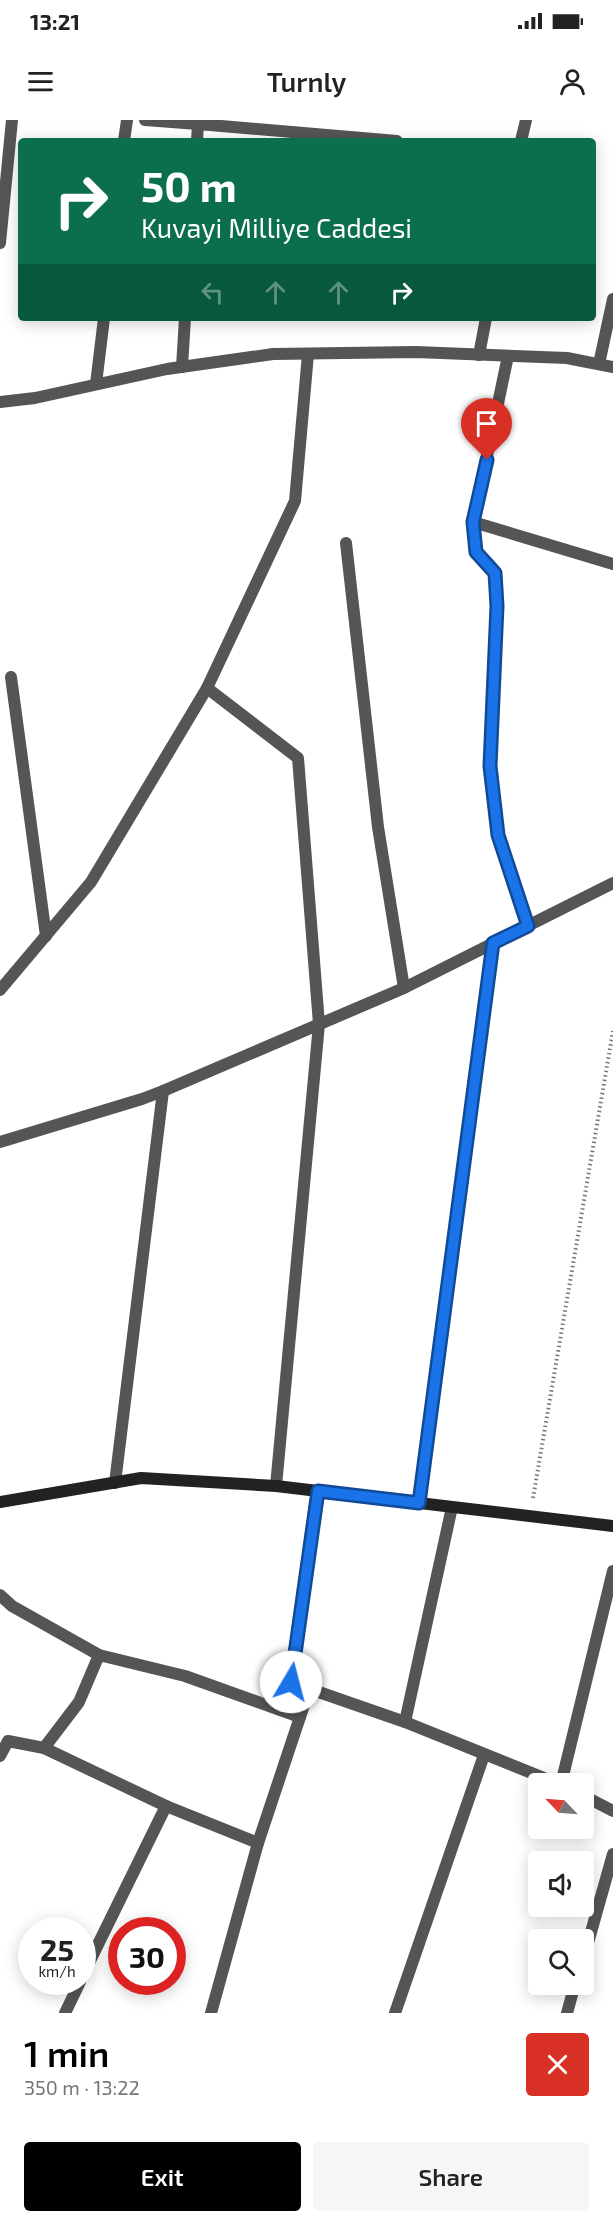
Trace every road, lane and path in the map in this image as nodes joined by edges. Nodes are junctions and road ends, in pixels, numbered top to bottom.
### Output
1 (12, 120) edge
2 (127, 120) edge
3 (146, 120) edge
4 (526, 120) edge
5 (198, 124) junction
6 (124, 138) edge
7 (197, 138) edge
8 (362, 138) edge
9 (522, 138) edge
10 (0, 243) edge
11 (613, 299) edge
12 (104, 321) edge
13 (185, 321) edge
14 (485, 321) edge
15 (308, 354) junction
16 (479, 355) junction
17 (508, 356) junction
18 (599, 364) junction
19 (182, 367) junction
20 (613, 367) edge
21 (96, 384) junction
22 (0, 402) edge
23 (473, 522) junction
24 (346, 543) dead end
25 (613, 564) edge
26 (11, 677) dead end
27 (207, 688) junction
28 (613, 883) edge
29 (528, 926) junction
30 (45, 936) junction
31 (493, 943) junction
32 (404, 988) junction
33 (0, 990) edge
34 (319, 1024) junction
35 (613, 1031) edge
36 (163, 1091) junction
37 (0, 1142) edge
38 (115, 1483) junction
39 (276, 1486) junction
40 (318, 1491) junction
41 (0, 1502) edge
42 (419, 1503) junction
43 (452, 1507) junction
44 (530, 1516) junction
45 (613, 1526) edge
46 (613, 1571) edge
47 (0, 1595) edge
48 (99, 1655) junction
49 (310, 1687) junction
50 (300, 1718) junction
51 (405, 1722) junction
52 (44, 1748) junction
53 (484, 1755) junction
54 (0, 1756) edge
55 (531, 1773) edge
56 (563, 1773) edge
57 (594, 1801) edge
58 (166, 1806) junction
59 (613, 1811) edge
60 (258, 1843) junction
61 (613, 1854) edge
62 (592, 1929) edge
63 (96, 1948) edge
64 (74, 1995) edge
65 (572, 1995) edge
66 (65, 2013) edge
67 (212, 2013) edge
68 (396, 2013) edge
69 (567, 2013) edge

1 - 10 street
2 - 6 street
3 - 5 street
4 - 9 street
5 - 7 street
5 - 8 street
11 - 18 street
12 - 21 street
13 - 19 street
14 - 16 street
15 - 16 street
15 - 19 street
15 - 27 street
16 - 17 street
17 - 18 street
17 - 23 street
18 - 20 street
19 - 21 street
21 - 22 street
23 - 25 street
23 - 29 street
24 - 32 street
26 - 30 street
27 - 30 street
27 - 34 street
28 - 29 street
29 - 31 street
30 - 33 street
31 - 32 street
31 - 42 street
32 - 34 street
34 - 36 street
34 - 39 street
35 - 44 path
36 - 37 street
36 - 38 street
38 - 39 street
38 - 41 street
39 - 40 street
40 - 42 street
40 - 49 street
42 - 43 street
43 - 44 street
43 - 51 street
44 - 45 street
46 - 56 street
47 - 48 street
48 - 50 street
48 - 52 street
49 - 50 street
49 - 51 street
50 - 60 street
51 - 53 street
52 - 54 street
52 - 58 street
53 - 55 street
53 - 68 street
57 - 59 street
58 - 60 street
58 - 63 street
60 - 67 street
61 - 62 street
64 - 66 street
65 - 69 street

